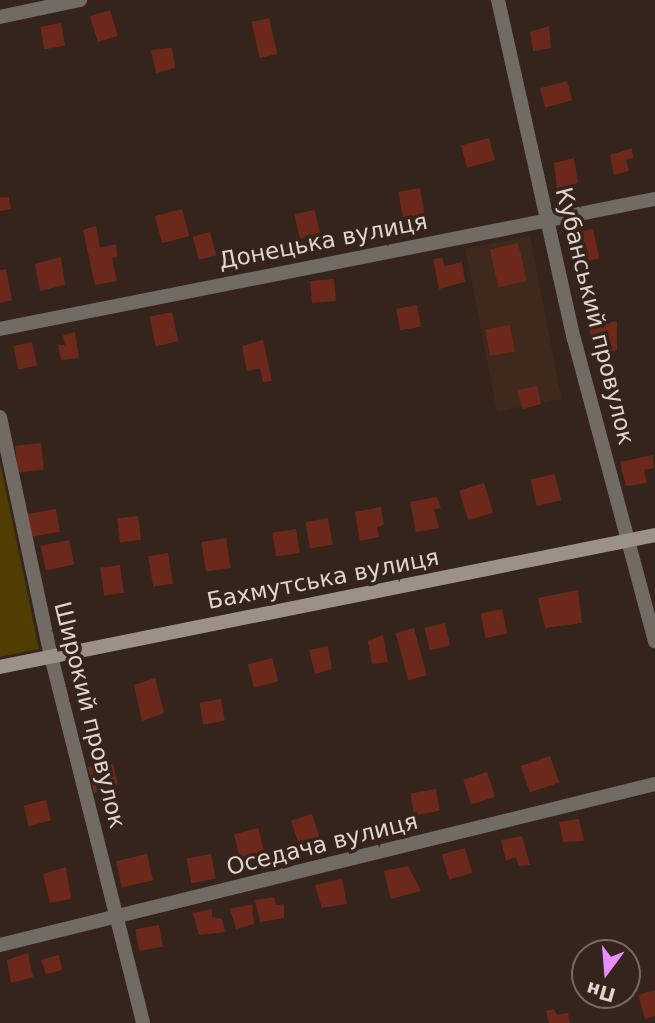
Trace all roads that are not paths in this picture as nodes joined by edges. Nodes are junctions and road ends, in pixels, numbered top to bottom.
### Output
1 (80, 0) edge
2 (498, 0) edge
3 (0, 17) edge
4 (655, 199) edge
5 (546, 219) junction
6 (0, 329) edge
7 (0, 417) edge
8 (655, 535) edge
9 (628, 540) junction
10 (655, 641) edge
11 (51, 656) junction
12 (0, 667) edge
13 (655, 784) edge
14 (117, 919) junction
15 (0, 945) edge
16 (143, 1023) edge

1 - 3 street
2 - 5 street, Кубанський провулок
4 - 5 street, Донецька вулиця
5 - 6 street, Донецька вулиця
5 - 9 street, Кубанський провулок
7 - 11 street, Широкий провулок
8 - 9 street, Бахмутська вулиця
9 - 10 street, Кубанський провулок
9 - 11 street, Бахмутська вулиця
11 - 12 street, Бахмутська вулиця
11 - 14 street, Широкий провулок
13 - 14 street, Оседача вулиця
14 - 15 street, Оседача вулиця
14 - 16 street, Широкий провулок

